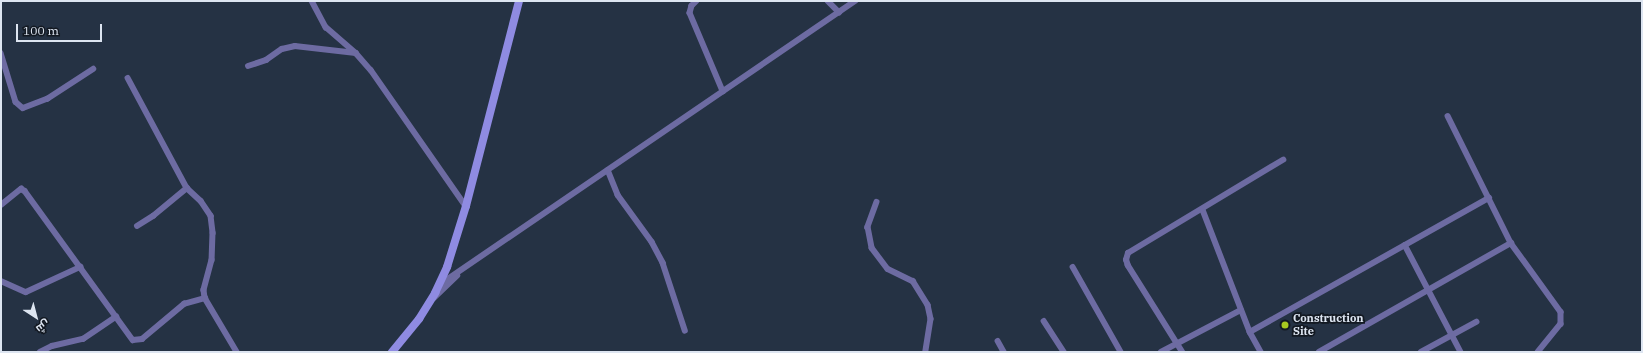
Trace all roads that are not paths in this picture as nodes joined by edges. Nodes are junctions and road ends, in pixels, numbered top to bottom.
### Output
1 (312, 1) edge
2 (519, 1) edge
3 (697, 1) edge
4 (828, 1) edge
5 (855, 1) edge
6 (839, 12) junction
7 (1, 53) edge
8 (356, 53) junction
9 (248, 66) dead end
10 (93, 69) dead end
11 (128, 78) dead end
12 (724, 91) junction
13 (1448, 116) dead end
14 (1283, 160) dead end
15 (608, 170) junction
16 (186, 188) junction
17 (1489, 198) junction
18 (877, 202) dead end
19 (1, 205) edge
20 (466, 206) junction
21 (1203, 210) junction
22 (137, 226) dead end
23 (1511, 243) junction
24 (1404, 245) junction
25 (80, 267) junction
26 (1073, 267) dead end
27 (459, 272) junction
28 (1, 281) edge
29 (439, 285) junction
30 (1428, 290) junction
31 (205, 298) junction
32 (429, 303) junction
33 (1241, 310) junction
34 (116, 317) junction
35 (1044, 321) dead end
36 (1476, 322) dead end
37 (685, 330) dead end
38 (1250, 332) junction
39 (1452, 335) junction
40 (998, 341) dead end
41 (1177, 344) junction
42 (40, 352) edge
43 (238, 352) edge
44 (392, 352) edge
45 (926, 352) edge
46 (1004, 352) edge
47 (1064, 352) edge
48 (1121, 352) edge
49 (1161, 352) edge
50 (1182, 352) edge
51 (1261, 352) edge
52 (1319, 352) edge
53 (1421, 352) edge
54 (1461, 352) edge
55 (1538, 352) edge

1 - 8 street
2 - 20 street
3 - 12 street
4 - 6 street
5 - 6 street
6 - 12 street
7 - 10 street
8 - 9 street
8 - 20 street
11 - 16 street
12 - 15 street
13 - 17 street
14 - 21 street
15 - 27 street
15 - 37 street
16 - 22 street
16 - 31 street
17 - 23 street
17 - 24 street
18 - 45 street
19 - 25 street
20 - 29 street
21 - 33 street
21 - 41 street
23 - 30 street
23 - 55 street
24 - 30 street
24 - 38 street
25 - 28 street
25 - 34 street
26 - 48 street
27 - 29 street
27 - 32 street
29 - 32 street
30 - 39 street
30 - 52 street
31 - 34 street
31 - 43 street
32 - 44 street
33 - 38 street
33 - 41 street
34 - 42 street
35 - 47 street
36 - 39 street
38 - 51 street
39 - 53 street
39 - 54 street
40 - 46 street
41 - 49 street
41 - 50 street

